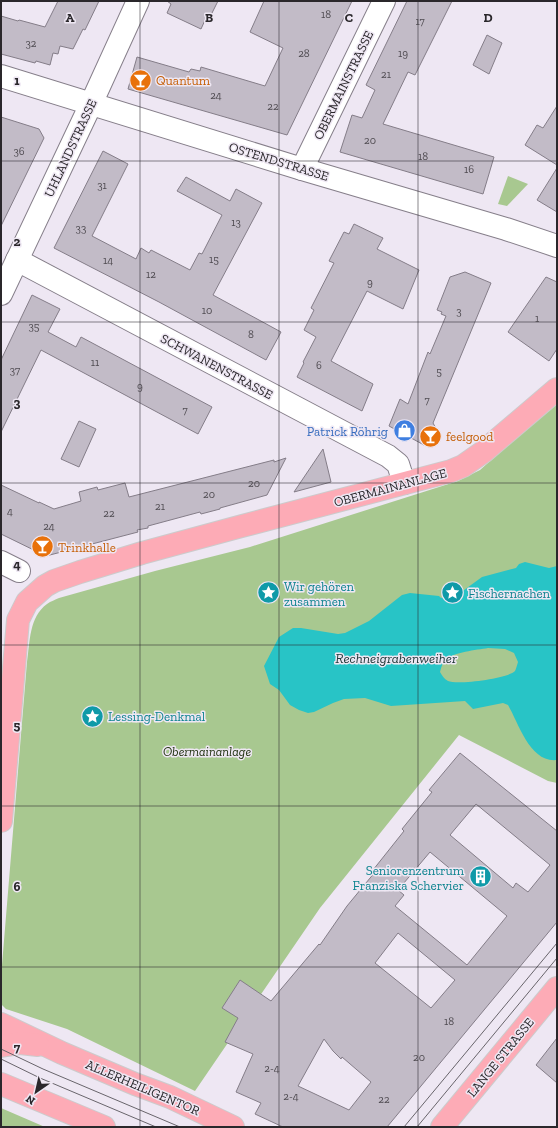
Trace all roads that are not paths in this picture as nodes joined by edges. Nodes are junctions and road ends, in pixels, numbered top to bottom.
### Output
1 (138, 1) edge
2 (384, 1) edge
3 (1, 76) edge
4 (91, 104) junction
5 (302, 169) junction
6 (557, 246) edge
7 (18, 260) junction
8 (1, 294) edge
9 (557, 389) edge
10 (404, 483) junction
11 (1, 821) edge
12 (557, 988) edge
13 (1, 1024) edge
14 (1, 1046) edge
15 (53, 1049) junction
16 (1, 1084) edge
17 (104, 1127) edge
18 (232, 1127) edge
19 (442, 1127) edge

1 - 4 street, UHLANDSTRASSE
2 - 5 street, OBERMAINSTRASSE
3 - 4 street, OSTENDSTRASSE
4 - 5 street, OSTENDSTRASSE
4 - 7 street, UHLANDSTRASSE
5 - 6 street, OSTENDSTRASSE
7 - 8 street, UHLANDSTRASSE
7 - 10 street, SCHWANENSTRASSE
9 - 10 main road, OBERMAINANLAGE
10 - 11 main road, OBERMAINANLAGE
12 - 19 main road, LANGE STRASSE
13 - 15 main road, ALLERHEILIGENTOR
14 - 15 main road, ALLERHEILIGENTOR
15 - 18 main road, ALLERHEILIGENTOR
16 - 17 main road

